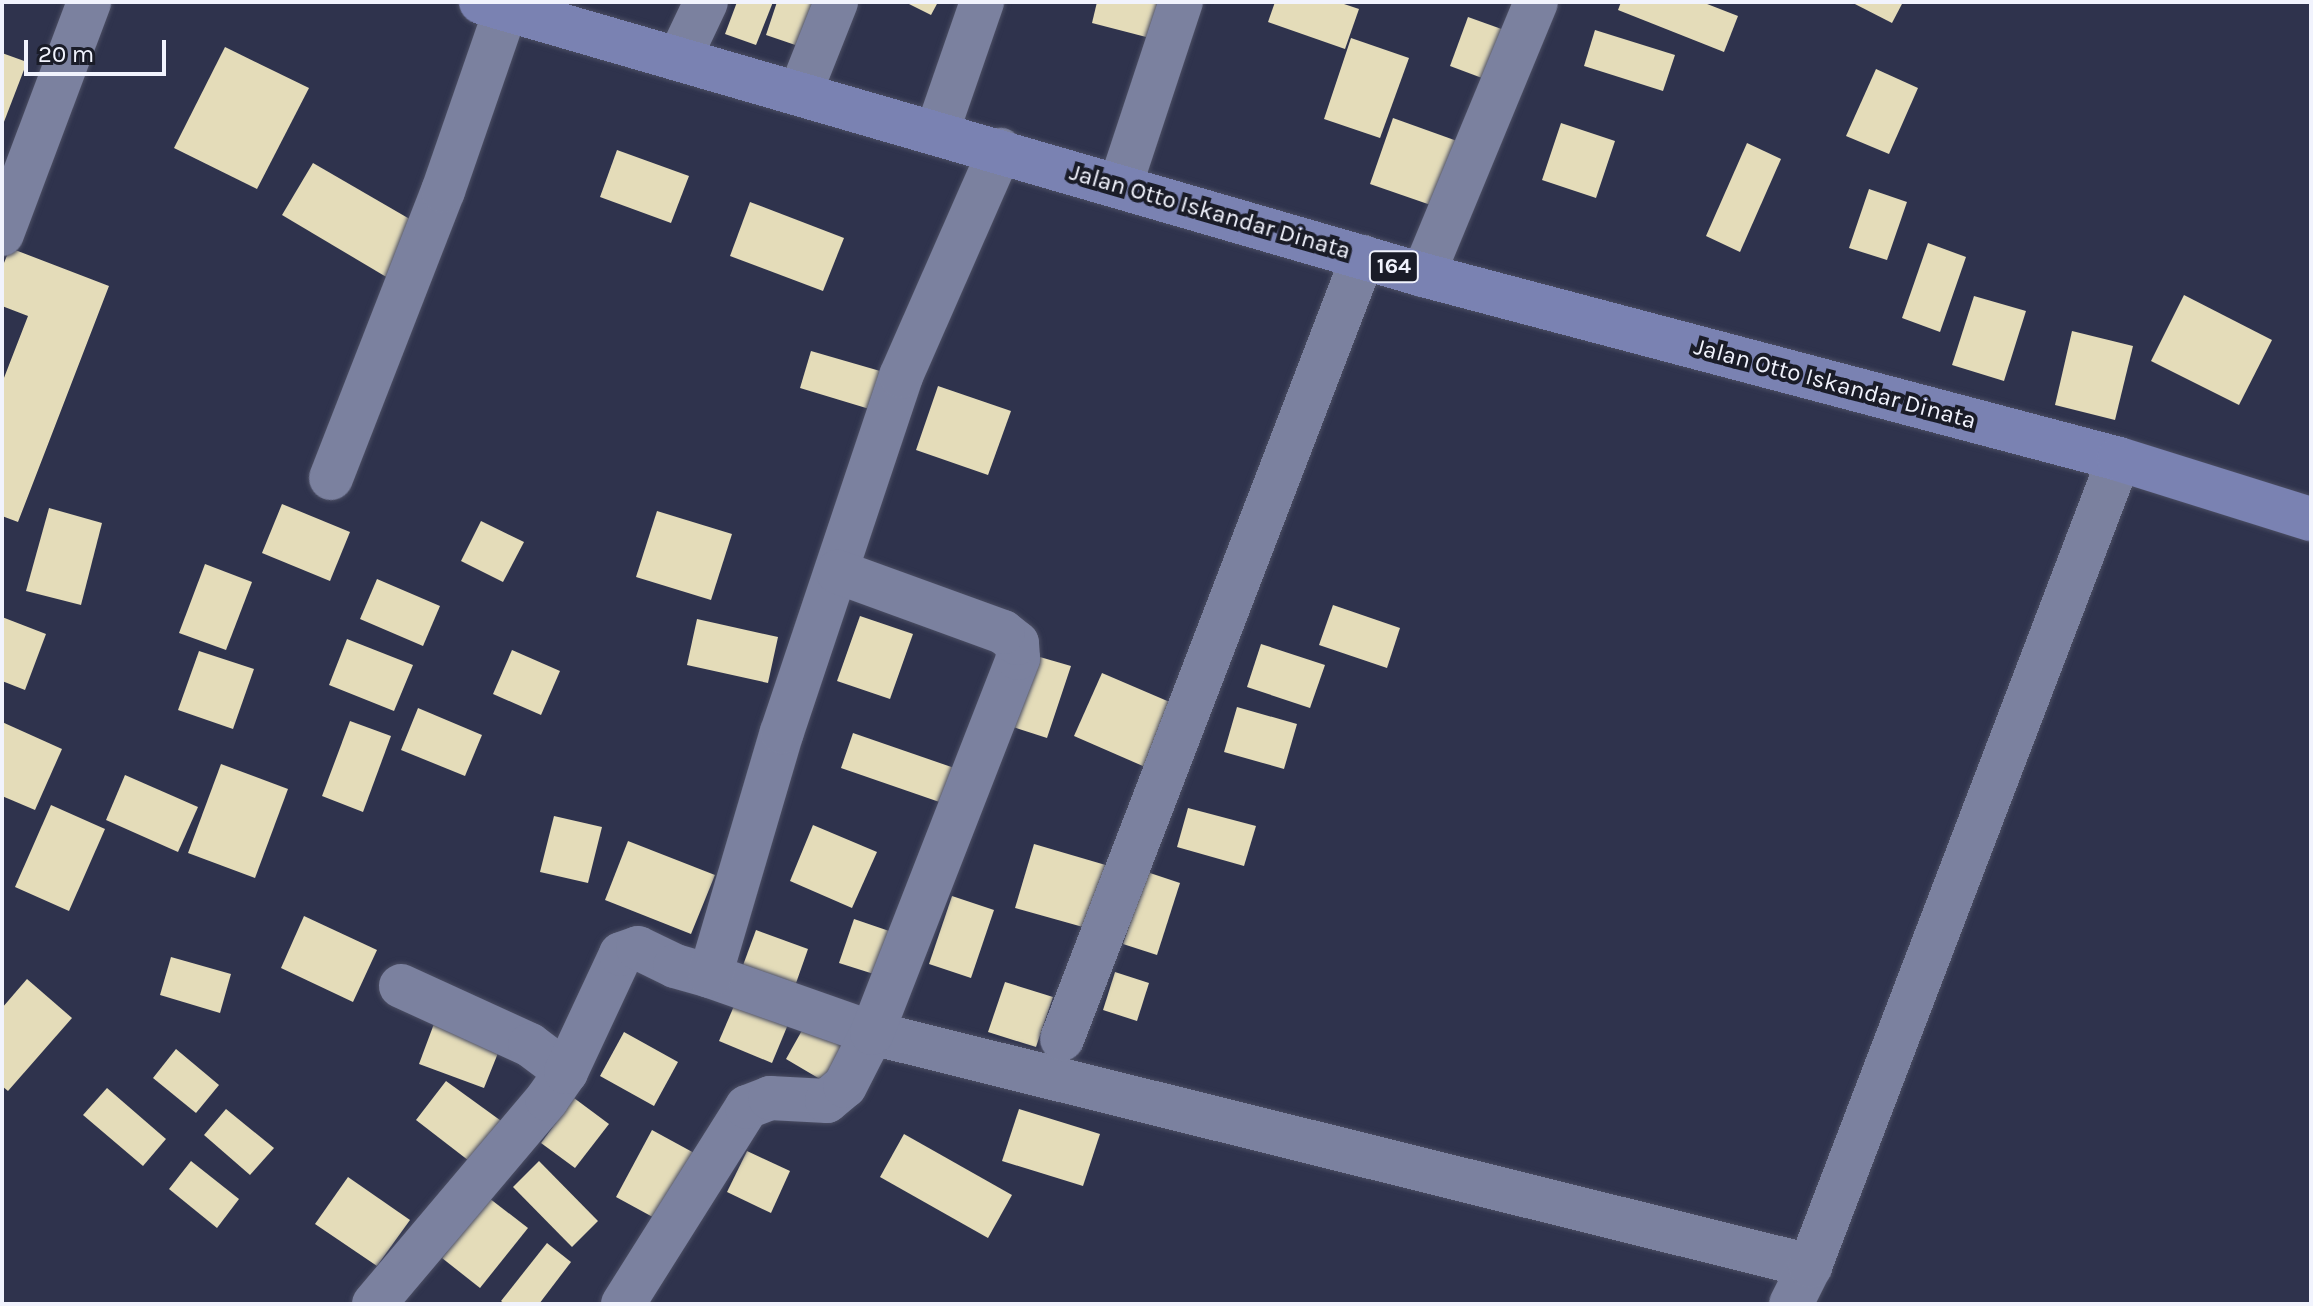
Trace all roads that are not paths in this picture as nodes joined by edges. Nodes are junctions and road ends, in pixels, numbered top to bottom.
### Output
1 (89, 2) edge
2 (706, 2) edge
3 (836, 2) edge
4 (982, 2) edge
5 (1181, 2) edge
6 (1536, 2) edge
7 (493, 5) edge
8 (679, 59) junction
9 (800, 93) junction
10 (937, 132) junction
11 (1000, 150) junction
12 (1120, 186) junction
13 (2, 234) edge
14 (1363, 257) junction
15 (1423, 275) junction
16 (2119, 459) junction
17 (331, 478) dead end
18 (2311, 519) edge
19 (838, 572) junction
20 (710, 976) junction
21 (401, 986) dead end
22 (872, 1033) junction
23 (1062, 1039) dead end
24 (566, 1072) junction
25 (1801, 1285) edge
26 (374, 1304) edge
27 (623, 1304) edge

1 - 13 street
2 - 8 street
3 - 9 street
4 - 10 street
5 - 12 street
6 - 15 street
7 - 8 main road, Jalan Otto Iskandar Dinata / 164
7 - 17 street
8 - 9 main road, Jalan Otto Iskandar Dinata / 164
9 - 10 main road, Jalan Otto Iskandar Dinata / 164
10 - 11 main road, Jalan Otto Iskandar Dinata / 164
11 - 12 main road, Jalan Otto Iskandar Dinata / 164
11 - 19 street
12 - 14 main road, Jalan Otto Iskandar Dinata / 164
14 - 15 main road, Jalan Otto Iskandar Dinata / 164
14 - 23 street
15 - 16 main road, Jalan Otto Iskandar Dinata / 164
16 - 18 main road, Jalan Otto Iskandar Dinata / 164
16 - 25 street
19 - 20 street
19 - 22 street
20 - 22 street
20 - 24 street
21 - 24 street
22 - 25 street
22 - 27 street
24 - 26 street

